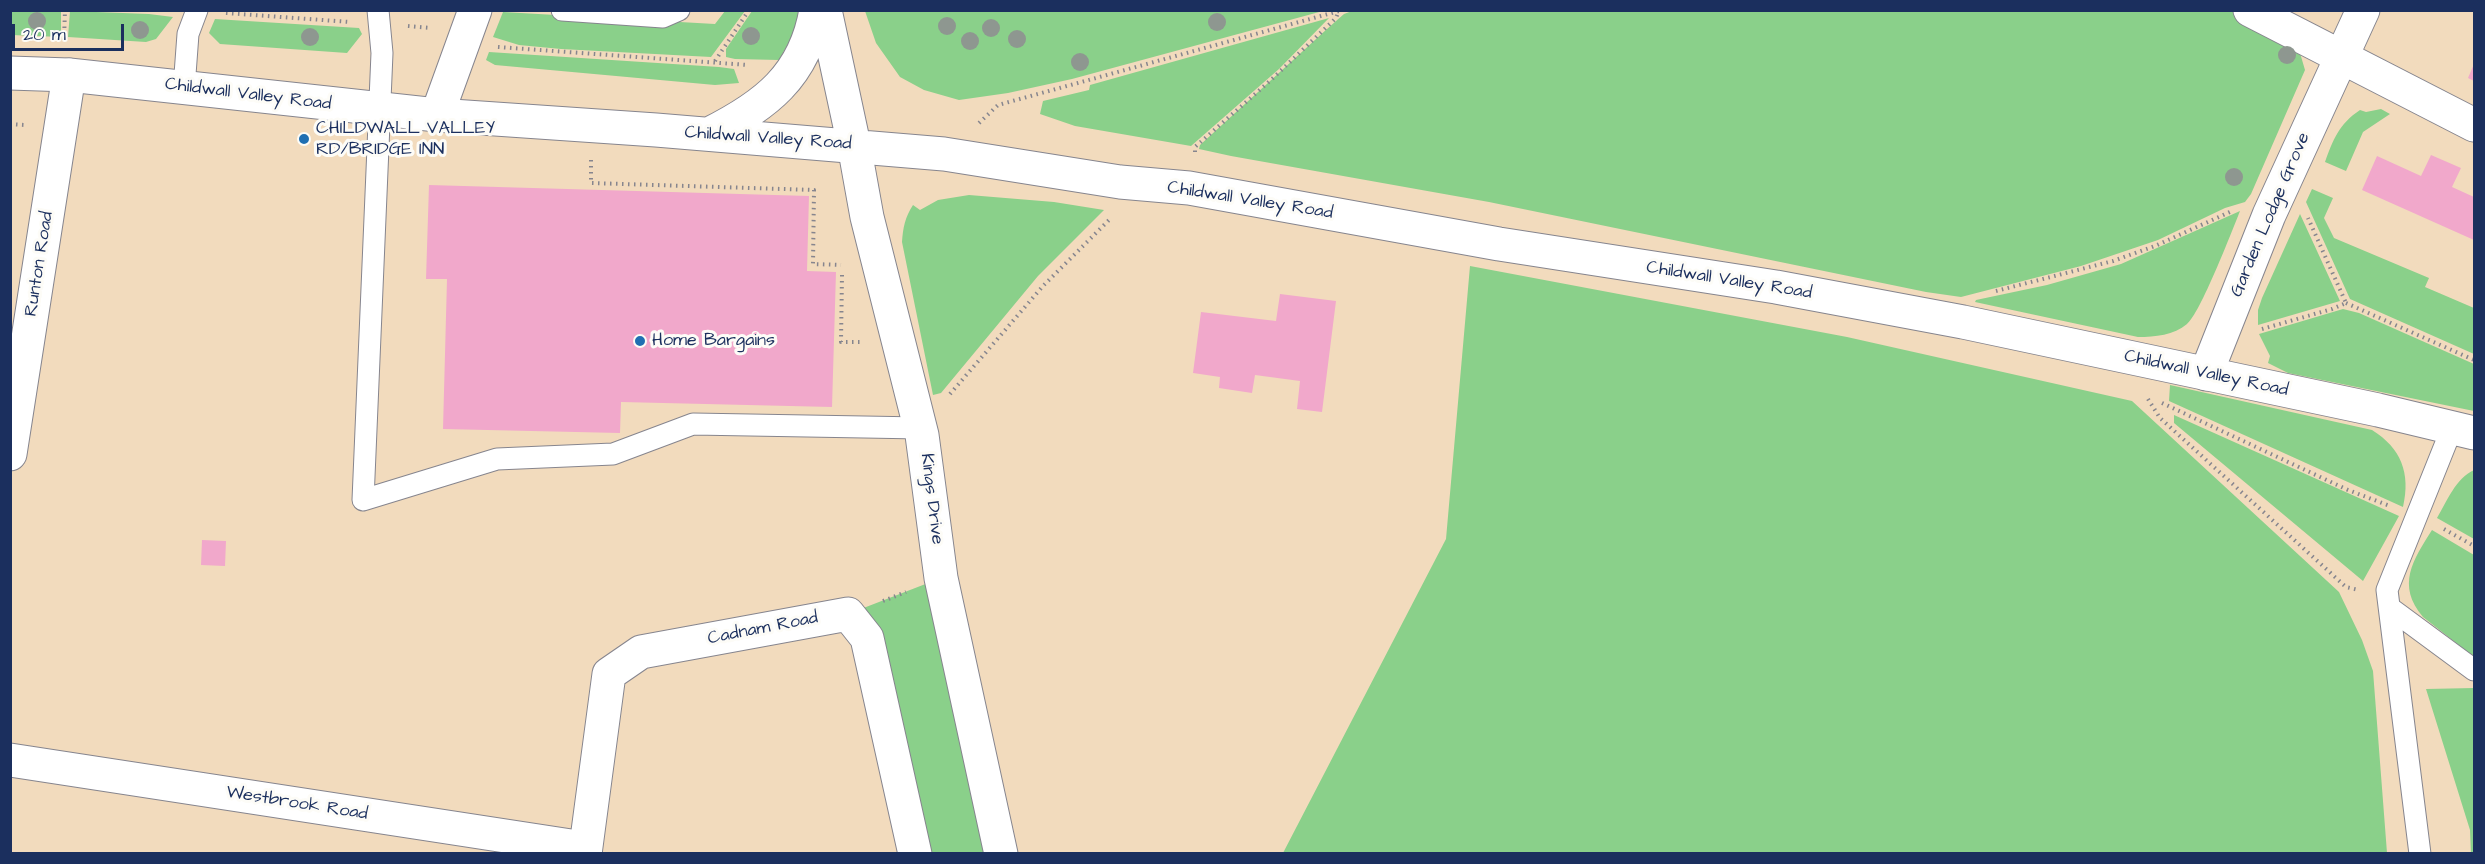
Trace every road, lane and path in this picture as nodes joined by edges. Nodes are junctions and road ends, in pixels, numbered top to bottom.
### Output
1 (196, 10) edge
2 (378, 10) edge
3 (475, 10) edge
4 (562, 10) edge
5 (679, 10) edge
6 (749, 10) edge
7 (816, 10) edge
8 (825, 10) edge
9 (1339, 10) edge
10 (2250, 10) edge
11 (2363, 10) edge
12 (2340, 58) junction
13 (715, 62) dead end
14 (10, 73) edge
15 (69, 75) junction
16 (184, 88) junction
17 (380, 110) junction
18 (437, 115) junction
19 (591, 125) junction
20 (2475, 125) edge
21 (709, 134) junction
22 (854, 145) junction
23 (945, 154) junction
24 (1120, 182) junction
25 (1189, 188) junction
26 (2273, 205) junction
27 (2346, 303) junction
28 (2227, 320) junction
29 (1964, 322) junction
30 (898, 342) junction
31 (2475, 360) edge
32 (2206, 374) junction
33 (945, 399) dead end
34 (921, 428) junction
35 (2463, 430) edge
36 (10, 454) edge
37 (2418, 518) junction
38 (2475, 546) edge
39 (941, 578) junction
40 (2389, 603) junction
41 (848, 614) junction
42 (2475, 670) edge
43 (10, 760) edge
44 (584, 851) edge
45 (915, 854) edge
46 (1001, 854) edge
47 (2420, 854) edge

1 - 16 lane
2 - 17 lane
3 - 18 street
4 - 5 lane
6 - 13 path
7 - 21 street
8 - 22 street, Kings Drive
9 - 23 path
9 - 25 path
10 - 12 street
11 - 12 street, Garden Lodge Grove
12 - 20 street
12 - 26 street, Garden Lodge Grove
14 - 15 street, Childwall Valley Road
15 - 16 street, Childwall Valley Road
15 - 36 street, Runton Road
16 - 17 street, Childwall Valley Road
17 - 18 street, Childwall Valley Road
17 - 34 lane
18 - 19 street, Childwall Valley Road
19 - 21 street, Childwall Valley Road
19 - 30 path
21 - 22 street, Childwall Valley Road
22 - 23 street, Childwall Valley Road
22 - 30 street, Kings Drive
23 - 24 street, Childwall Valley Road
24 - 25 street, Childwall Valley Road
24 - 33 path
25 - 29 street, Childwall Valley Road
26 - 27 path
26 - 28 street, Garden Lodge Grove
26 - 29 path
27 - 28 path
27 - 31 path
28 - 32 street, Garden Lodge Grove
29 - 32 street, Childwall Valley Road
30 - 34 street, Kings Drive
32 - 35 street, Childwall Valley Road
34 - 39 street, Kings Drive
35 - 37 lane
37 - 38 path
37 - 40 lane
37 - 40 path
39 - 41 path
39 - 46 street, Kings Drive
40 - 42 lane
40 - 47 lane
41 - 44 street, Cadnam Road
41 - 45 street
43 - 44 street, Westbrook Road

